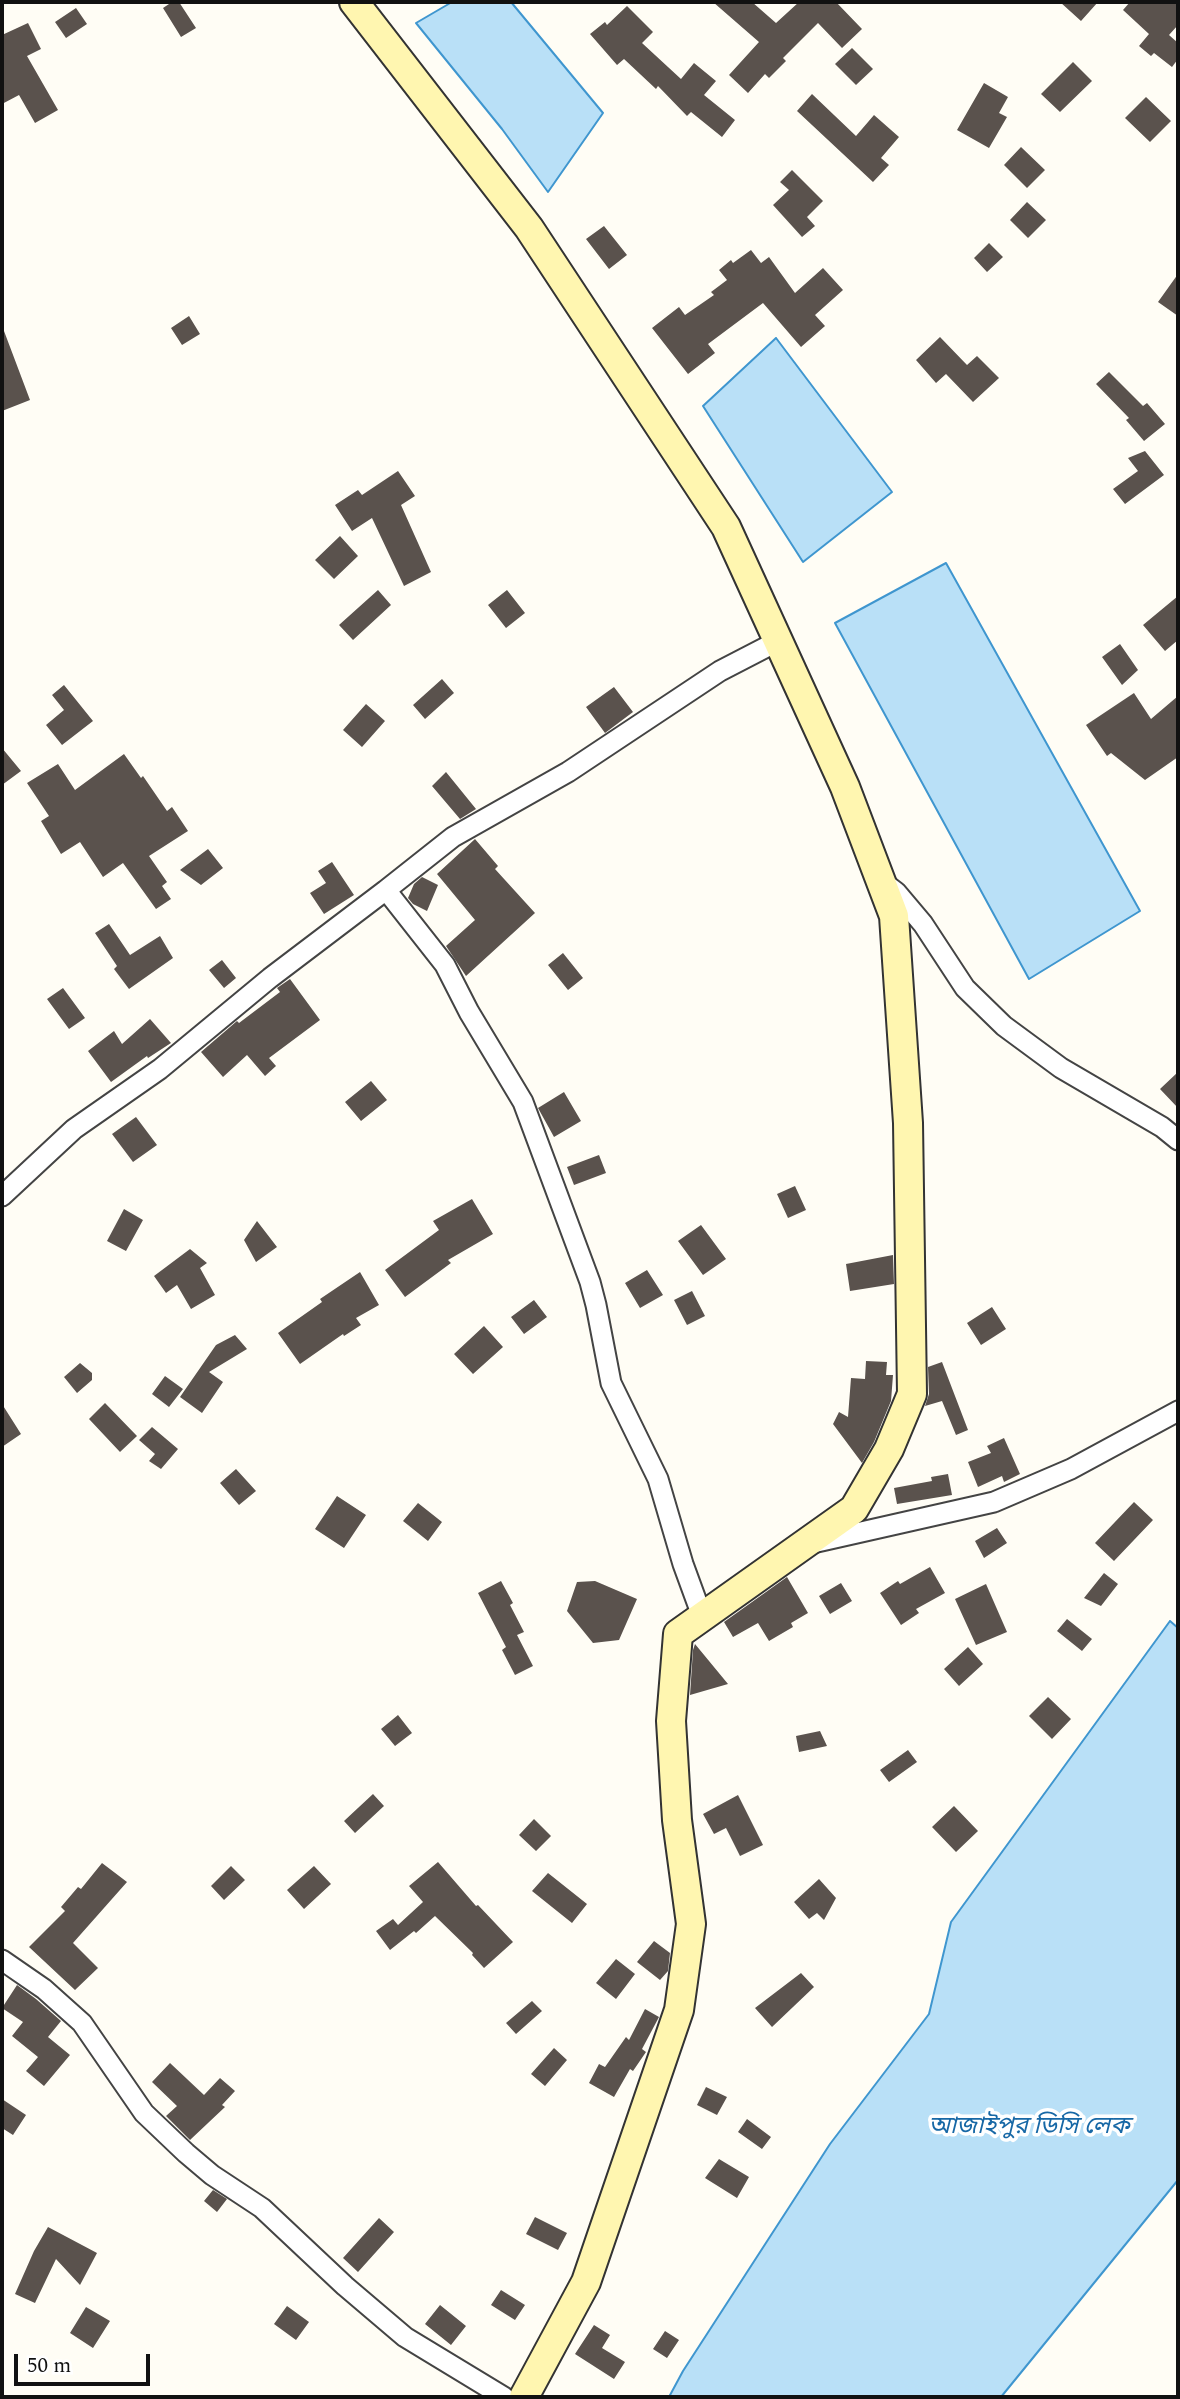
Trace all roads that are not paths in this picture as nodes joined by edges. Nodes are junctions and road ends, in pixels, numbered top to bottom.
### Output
1 (354, 2) edge
2 (778, 641) junction
3 (880, 880) junction
4 (386, 890) junction
5 (1178, 1140) edge
6 (2, 1196) edge
7 (1178, 1411) edge
8 (802, 1545) junction
9 (702, 1616) junction
10 (2, 1960) edge
11 (505, 2397) edge
12 (524, 2397) edge

1 - 2 street
2 - 3 street
2 - 4 street
3 - 5 street
3 - 8 street
4 - 6 street
4 - 9 street
7 - 8 street
8 - 9 street
9 - 12 street
10 - 11 street

